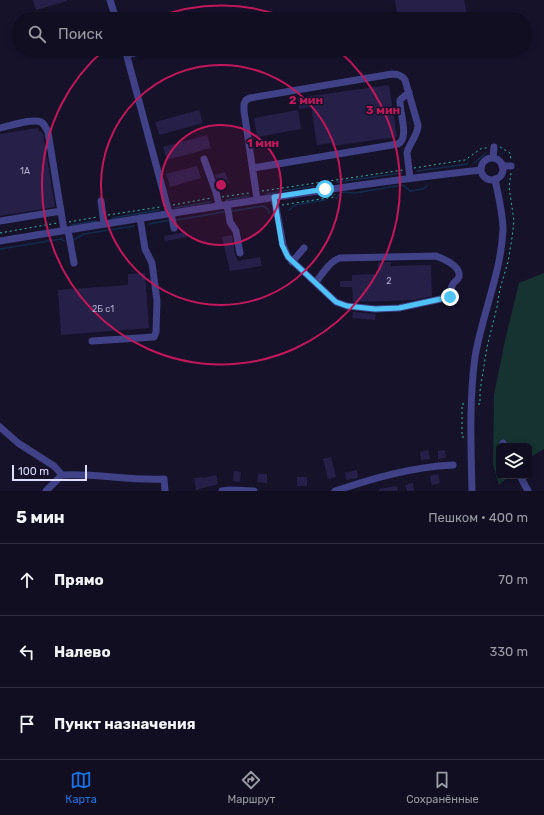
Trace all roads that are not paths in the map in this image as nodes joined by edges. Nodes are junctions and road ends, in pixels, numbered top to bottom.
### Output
1 (113, 0) edge
2 (115, 12) edge
3 (127, 56) edge
4 (409, 92) junction
5 (0, 128) edge
6 (494, 147) road end
7 (492, 158) junction
8 (204, 159) dead end
9 (502, 166) junction
10 (512, 166) road end
11 (253, 168) junction
12 (481, 170) junction
13 (410, 178) junction
14 (494, 179) junction
15 (257, 196) junction
16 (274, 197) junction
17 (101, 201) dead end
18 (218, 201) junction
19 (227, 204) junction
20 (169, 210) junction
21 (61, 211) junction
22 (140, 218) junction
23 (0, 221) edge
24 (104, 224) junction
25 (174, 228) dead end
26 (66, 230) junction
27 (0, 241) edge
28 (304, 248) dead end
29 (240, 253) dead end
30 (292, 262) junction
31 (74, 263) dead end
32 (316, 282) junction
33 (92, 341) dead end
34 (0, 428) edge
35 (453, 465) dead end
36 (62, 475) junction
37 (522, 479) edge
38 (46, 491) edge
39 (165, 491) edge
40 (222, 491) edge
41 (254, 491) edge
42 (335, 491) edge
43 (472, 491) edge
44 (528, 491) edge

1 - 2 street
3 - 20 street
4 - 11 street
4 - 11 street
4 - 13 street
5 - 21 street
6 - 7 street
7 - 9 street
7 - 12 street
8 - 18 street
9 - 10 street
9 - 14 street
11 - 15 street
12 - 13 street
12 - 14 street
13 - 16 street
14 - 43 street
15 - 16 street
15 - 19 street
16 - 30 street
17 - 24 street
18 - 19 street
18 - 20 street
19 - 29 street
20 - 22 street
20 - 25 street
21 - 23 street
21 - 26 street
22 - 24 street
22 - 33 street
24 - 26 street
26 - 27 street
26 - 31 street
28 - 30 street
30 - 32 street
32 - 32 street
34 - 36 street
35 - 42 street
36 - 38 street
36 - 39 street
37 - 44 street
40 - 41 street

